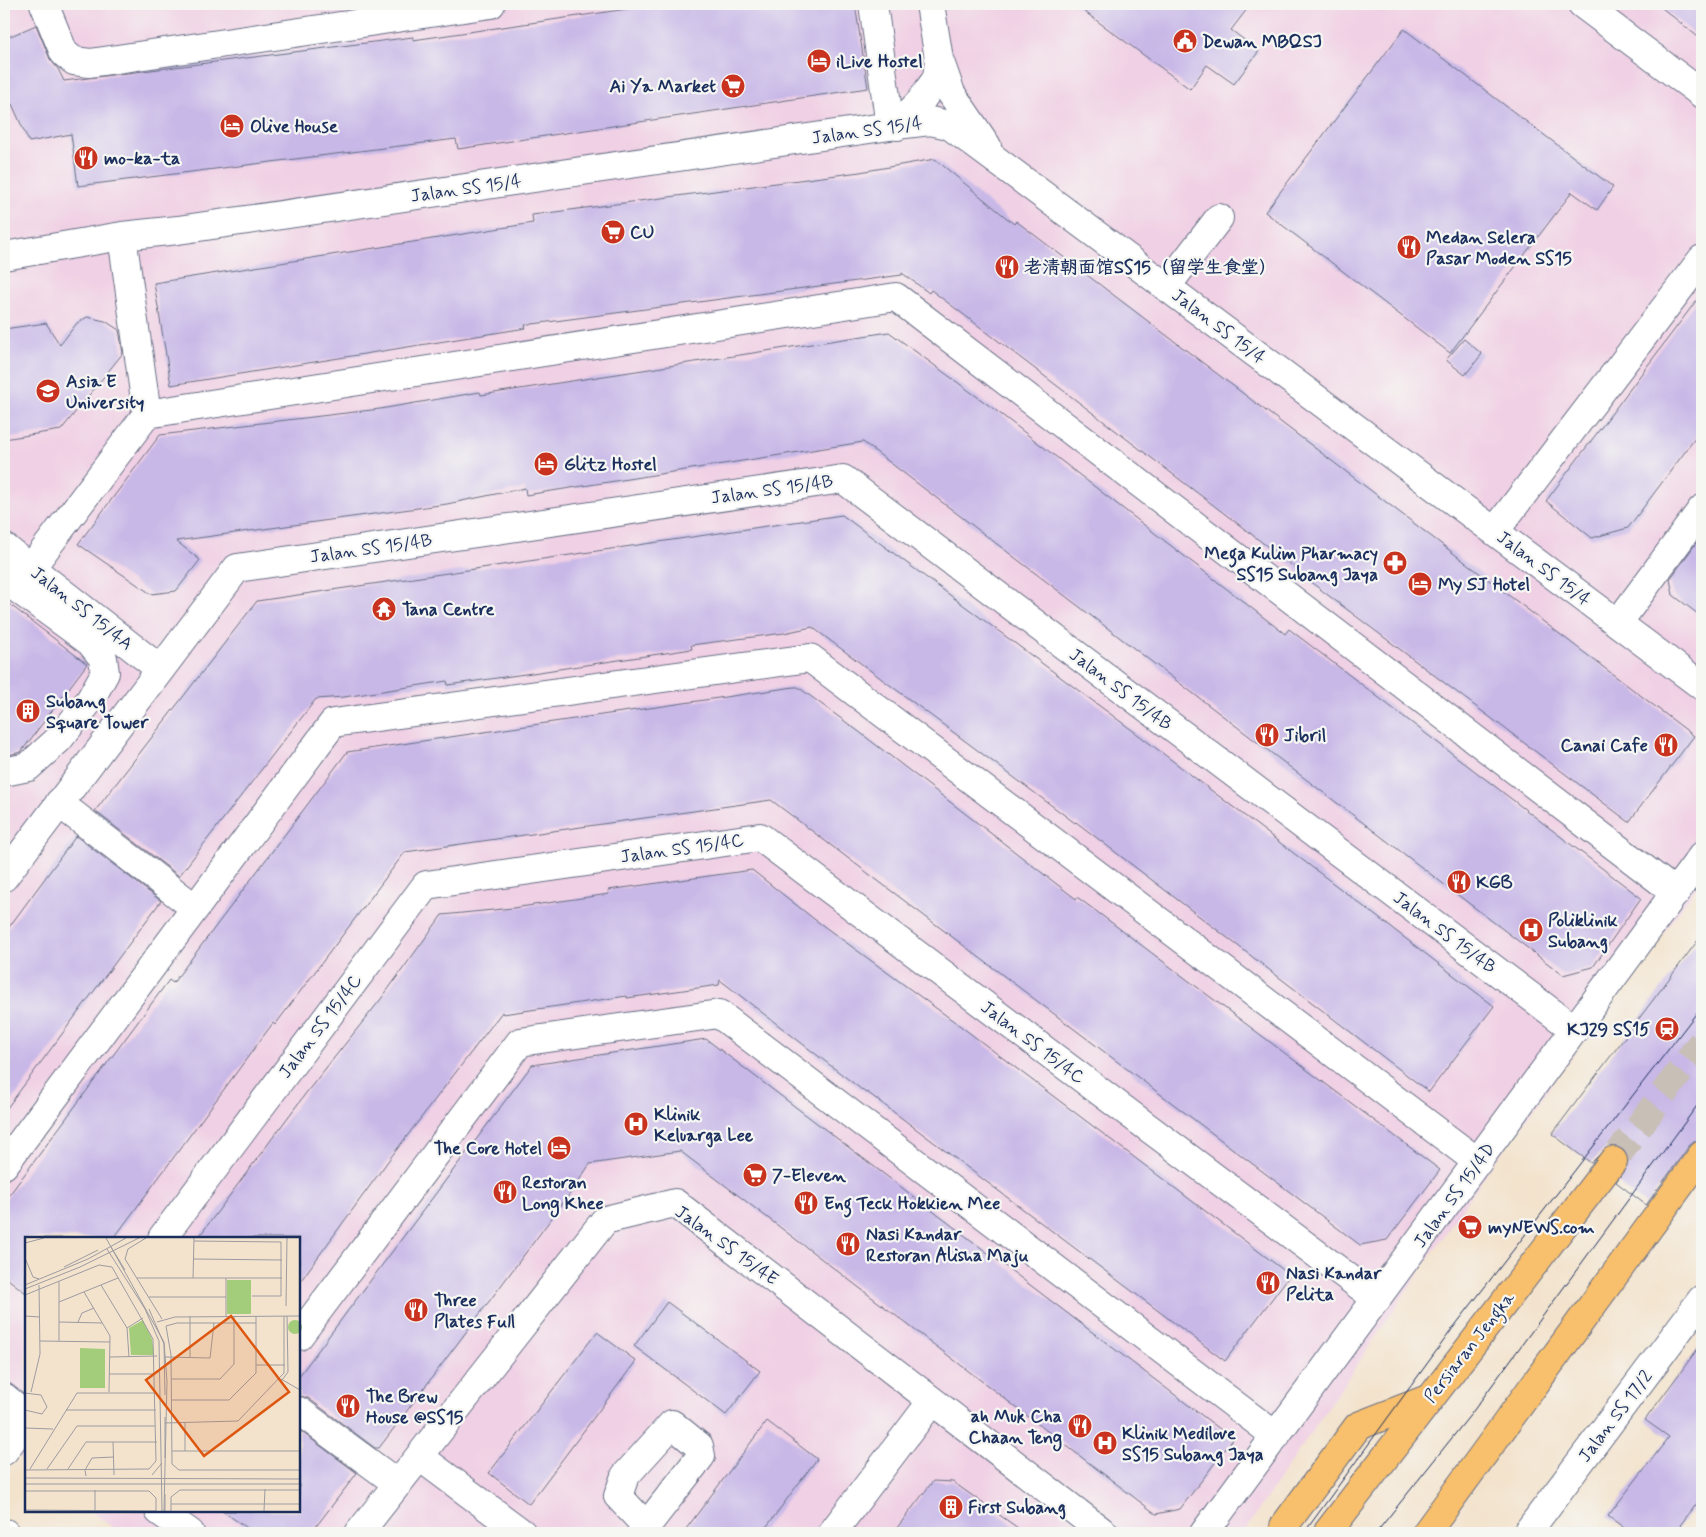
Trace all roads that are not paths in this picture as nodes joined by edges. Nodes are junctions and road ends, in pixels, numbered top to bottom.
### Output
1 (44, 4) edge
2 (492, 4) edge
3 (873, 4) edge
4 (930, 4) edge
5 (1582, 4) edge
6 (939, 58) junction
7 (1702, 94) edge
8 (893, 126) junction
9 (996, 160) junction
10 (1219, 218) dead end
11 (122, 236) junction
12 (4, 256) edge
13 (1702, 259) edge
14 (1166, 287) junction
15 (147, 414) junction
16 (1702, 509) edge
17 (1495, 531) junction
18 (4, 547) edge
19 (22, 576) edge
20 (1618, 623) junction
21 (160, 669) junction
22 (1702, 686) edge
23 (4, 772) edge
24 (59, 803) junction
25 (1702, 856) edge
26 (4, 877) edge
27 (1676, 894) junction
28 (195, 908) junction
29 (1575, 1030) junction
30 (1702, 1155) edge
31 (1613, 1161) tunnel mouth
32 (1478, 1162) junction
33 (4, 1165) edge
34 (163, 1237) edge
35 (1702, 1299) edge
36 (1377, 1300) junction
37 (300, 1335) edge
38 (4, 1398) edge
39 (1430, 1398) junction
40 (932, 1401) junction
41 (300, 1412) edge
42 (25, 1413) edge
43 (25, 1422) edge
44 (1276, 1436) junction
45 (4, 1451) edge
46 (420, 1457) junction
47 (398, 1484) junction
48 (160, 1512) edge
49 (1537, 1530) edge
50 (190, 1533) edge
51 (359, 1533) edge
52 (522, 1533) edge
53 (832, 1533) edge
54 (1104, 1533) edge
55 (1204, 1533) edge
56 (1284, 1533) edge
57 (1327, 1533) edge
58 (1426, 1533) edge

1 - 2 street
3 - 8 street
4 - 6 street
5 - 7 street
6 - 8 street
6 - 9 street
8 - 9 street, Jalan SS 15/4
8 - 11 street, Jalan SS 15/4
9 - 14 street, Jalan SS 15/4
10 - 14 street
11 - 12 street, Jalan SS 15/4
11 - 15 street
13 - 17 street
14 - 17 street, Jalan SS 15/4
15 - 19 street
15 - 27 street
16 - 20 street
17 - 20 street, Jalan SS 15/4
18 - 19 street, Jalan SS 15/4A
19 - 21 street, Jalan SS 15/4A
19 - 23 street
20 - 22 street, Jalan SS 15/4
21 - 24 street, Jalan SS 15/4B
21 - 29 street, Jalan SS 15/4B
24 - 26 street, Jalan SS 15/4B
24 - 28 street
25 - 27 street, Jalan SS 15/4D
27 - 29 street, Jalan SS 15/4D
28 - 32 street
28 - 33 street
29 - 32 street, Jalan SS 15/4D
30 - 58 main road
31 - 39 main road, Persiaran Jengka
32 - 36 street, Jalan SS 15/4D
34 - 36 street, Jalan SS 15/4C
35 - 49 street, Jalan SS 17/2
36 - 44 street, Jalan SS 15/4D
37 - 44 street
38 - 42 street
39 - 56 main road
39 - 57 main road, Persiaran Jengka
40 - 46 street, Jalan SS 15/4E
40 - 53 street
40 - 54 street, Jalan SS 15/4E
41 - 47 street
43 - 45 street
44 - 55 street, Jalan SS 15/4D
46 - 47 street, Jalan SS 15/4E
46 - 52 street
47 - 51 street, Jalan SS 15/4E
48 - 50 street

